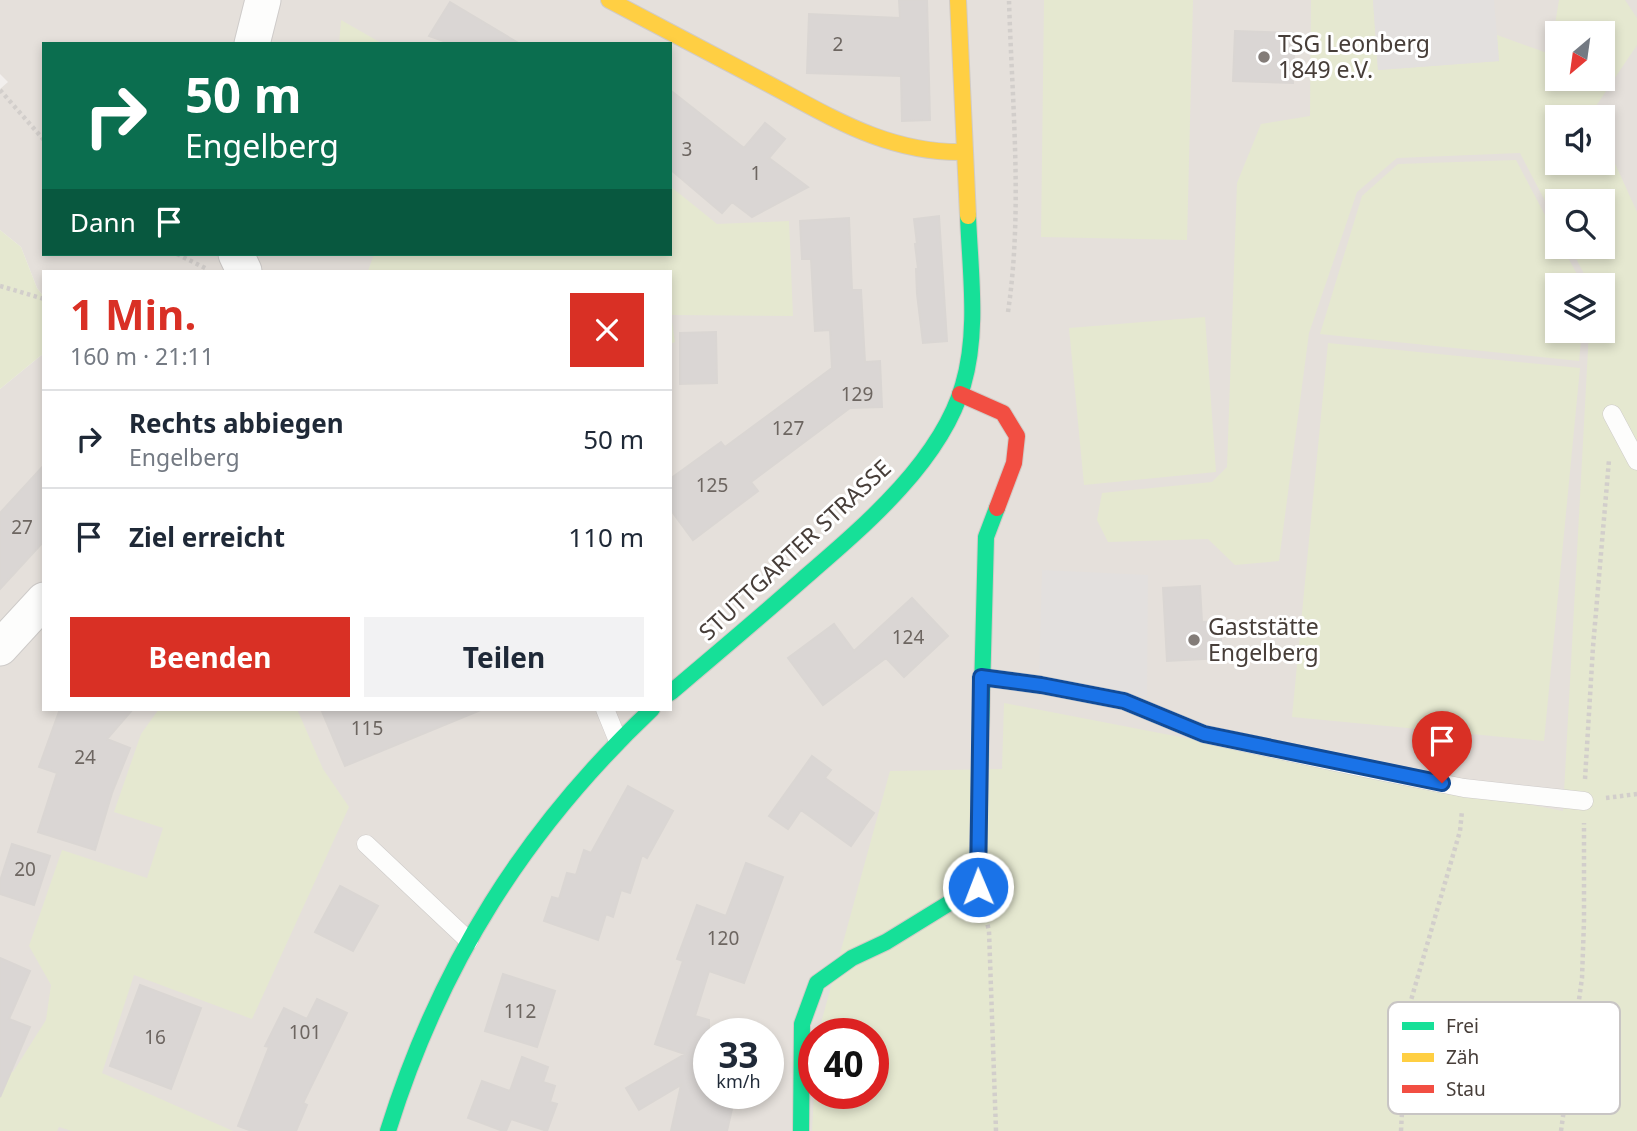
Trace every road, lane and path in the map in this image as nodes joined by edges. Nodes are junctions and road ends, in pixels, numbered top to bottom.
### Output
1 (262, 0) edge
2 (609, 0) edge
3 (958, 0) edge
4 (1009, 0) edge
5 (252, 42) edge
6 (0, 90) edge
7 (42, 138) edge
8 (965, 152) junction
9 (181, 256) edge
10 (209, 270) edge
11 (0, 286) edge
12 (42, 298) edge
13 (1007, 323) dead end
14 (960, 394) junction
15 (1612, 414) joint
16 (1637, 461) edge
17 (42, 602) edge
18 (0, 648) edge
19 (981, 677) junction
20 (672, 691) edge
21 (606, 711) edge
22 (650, 711) edge
23 (618, 741) junction
24 (1464, 788) junction
25 (1637, 794) edge
26 (1584, 801) junction
27 (366, 844) dead end
28 (978, 887) junction
29 (469, 941) junction
30 (1410, 1002) edge
31 (1579, 1002) edge
32 (388, 1131) edge
33 (801, 1131) edge
34 (996, 1131) edge

1 - 5 street
2 - 8 main road
3 - 8 main road, STUTTGARTER STRASSE
4 - 13 path
6 - 7 path
8 - 14 main road, STUTTGARTER STRASSE
9 - 10 path
11 - 12 path
14 - 19 main road
14 - 20 main road, STUTTGARTER STRASSE
15 - 16 lane
15 - 26 path
17 - 18 street
19 - 24 lane
19 - 28 main road
21 - 23 lane
22 - 23 main road
23 - 29 main road
24 - 26 lane
24 - 30 path
25 - 26 path
26 - 31 path
27 - 29 lane
28 - 33 main road
28 - 34 path
29 - 32 main road

